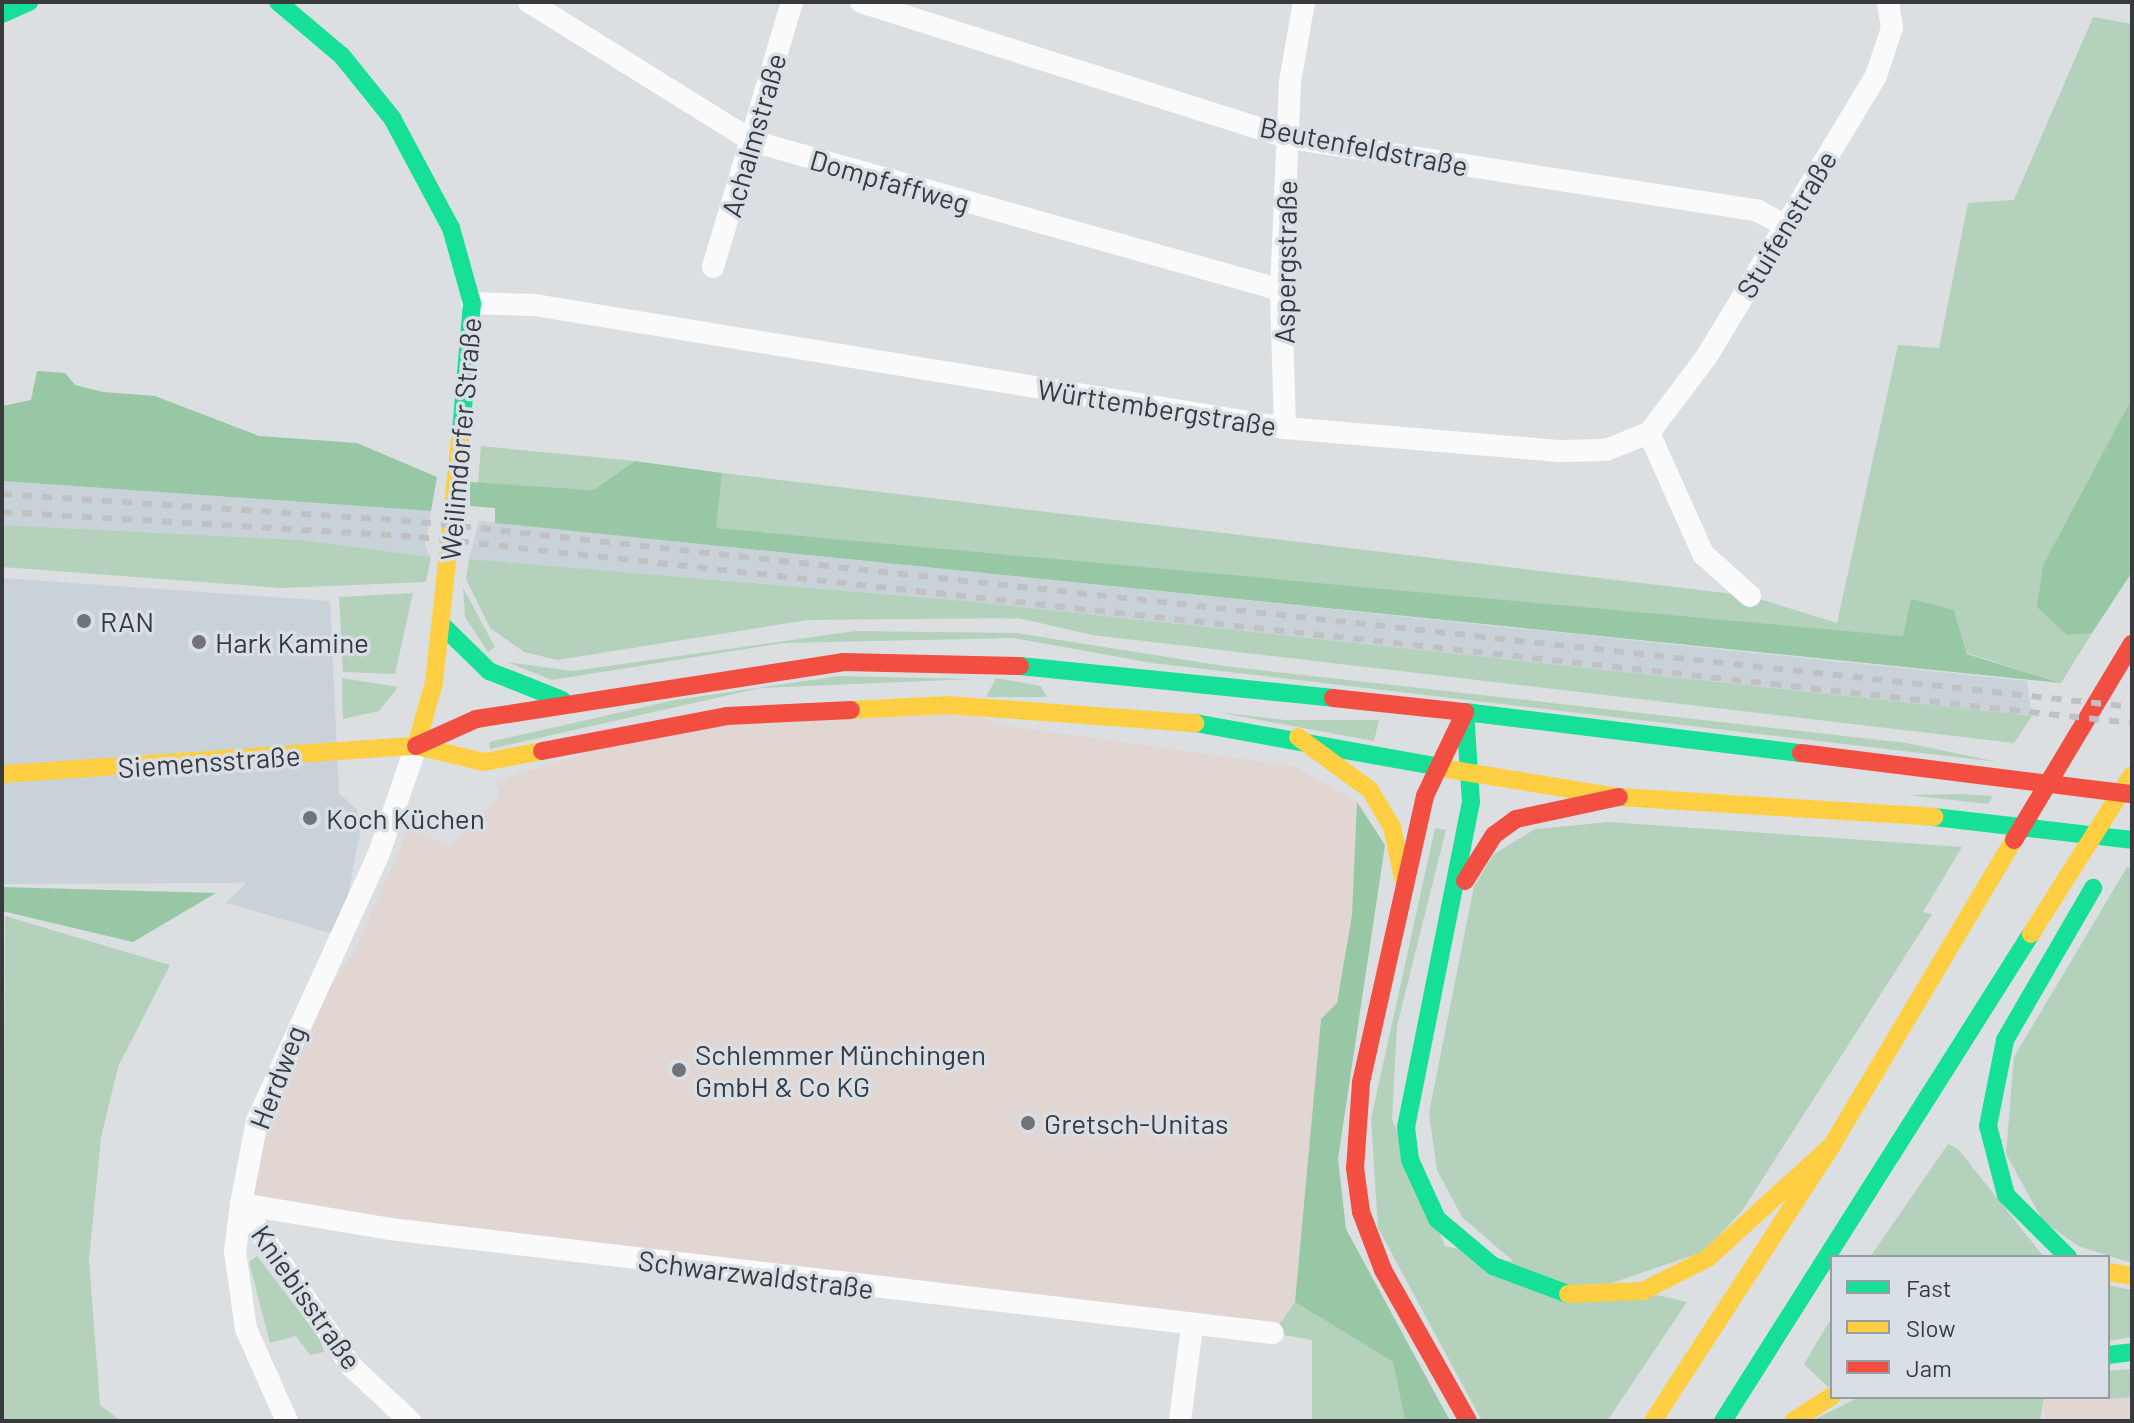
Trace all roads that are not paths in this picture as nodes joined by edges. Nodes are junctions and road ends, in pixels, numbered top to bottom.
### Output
1 (278, 2) edge
2 (529, 2) edge
3 (792, 2) edge
4 (861, 2) edge
5 (1304, 2) edge
6 (1888, 2) edge
7 (1289, 138) junction
8 (752, 141) junction
9 (1784, 225) junction
10 (713, 267) dead end
11 (1281, 290) junction
12 (472, 303) junction
13 (1285, 428) junction
14 (1649, 433) junction
15 (1750, 596) dead end
16 (442, 625) junction
17 (2132, 644) edge
18 (983, 663) junction
19 (573, 703) junction
20 (947, 705) junction
21 (1465, 712) junction
22 (1298, 737) junction
23 (416, 746) junction
24 (1435, 766) junction
25 (2, 774) edge
26 (2132, 775) edge
27 (1473, 777) junction
28 (2132, 794) edge
29 (1619, 797) junction
30 (2132, 822) edge
31 (2132, 840) edge
32 (1406, 896) junction
33 (1446, 916) junction
34 (1832, 1145) junction
35 (241, 1204) junction
36 (2065, 1255) edge
37 (2110, 1272) edge
38 (2132, 1276) edge
39 (1192, 1326) junction
40 (1273, 1333) dead end
41 (2132, 1352) edge
42 (2110, 1355) edge
43 (1830, 1397) edge
44 (287, 1421) edge
45 (410, 1421) edge
46 (1180, 1421) edge
47 (1468, 1421) edge
48 (1653, 1421) edge
49 (1723, 1421) edge
50 (1793, 1421) edge

1 - 12 main road, Weilimdorfer Straße
2 - 8 street, Dompfaffweg
3 - 8 street, Achalmstraße
4 - 7 street, Beutenfeldstraße
5 - 7 street, Aspergstraße
6 - 9 street, Stuifenstraße
7 - 9 street, Beutenfeldstraße
7 - 11 street, Aspergstraße
8 - 10 street, Achalmstraße
8 - 11 street, Dompfaffweg
9 - 14 street, Stuifenstraße
11 - 13 street, Aspergstraße
12 - 13 street, Württembergstraße
12 - 16 main road, Weilimdorfer Straße
13 - 14 street, Württembergstraße
14 - 15 street
16 - 19 main road
16 - 23 main road, Weilimdorfer Straße
17 - 34 main road
18 - 19 main road
18 - 20 main road
18 - 21 main road
19 - 23 main road
20 - 22 main road
20 - 23 main road
21 - 24 main road
21 - 27 main road
21 - 28 main road
22 - 24 main road
22 - 32 main road
23 - 25 main road, Siemensstraße
23 - 35 street, Herdweg
24 - 27 main road
24 - 32 main road
26 - 49 main road
27 - 29 main road
27 - 33 main road
29 - 31 main road
29 - 33 main road
30 - 36 main road
32 - 47 main road
33 - 34 main road
34 - 48 main road
35 - 39 street, Schwarzwaldstraße
35 - 44 street, Herdweg
35 - 45 street, Kniebisstraße
37 - 38 main road
39 - 40 street, Schwarzwaldstraße
39 - 46 street
41 - 42 main road
43 - 50 main road

